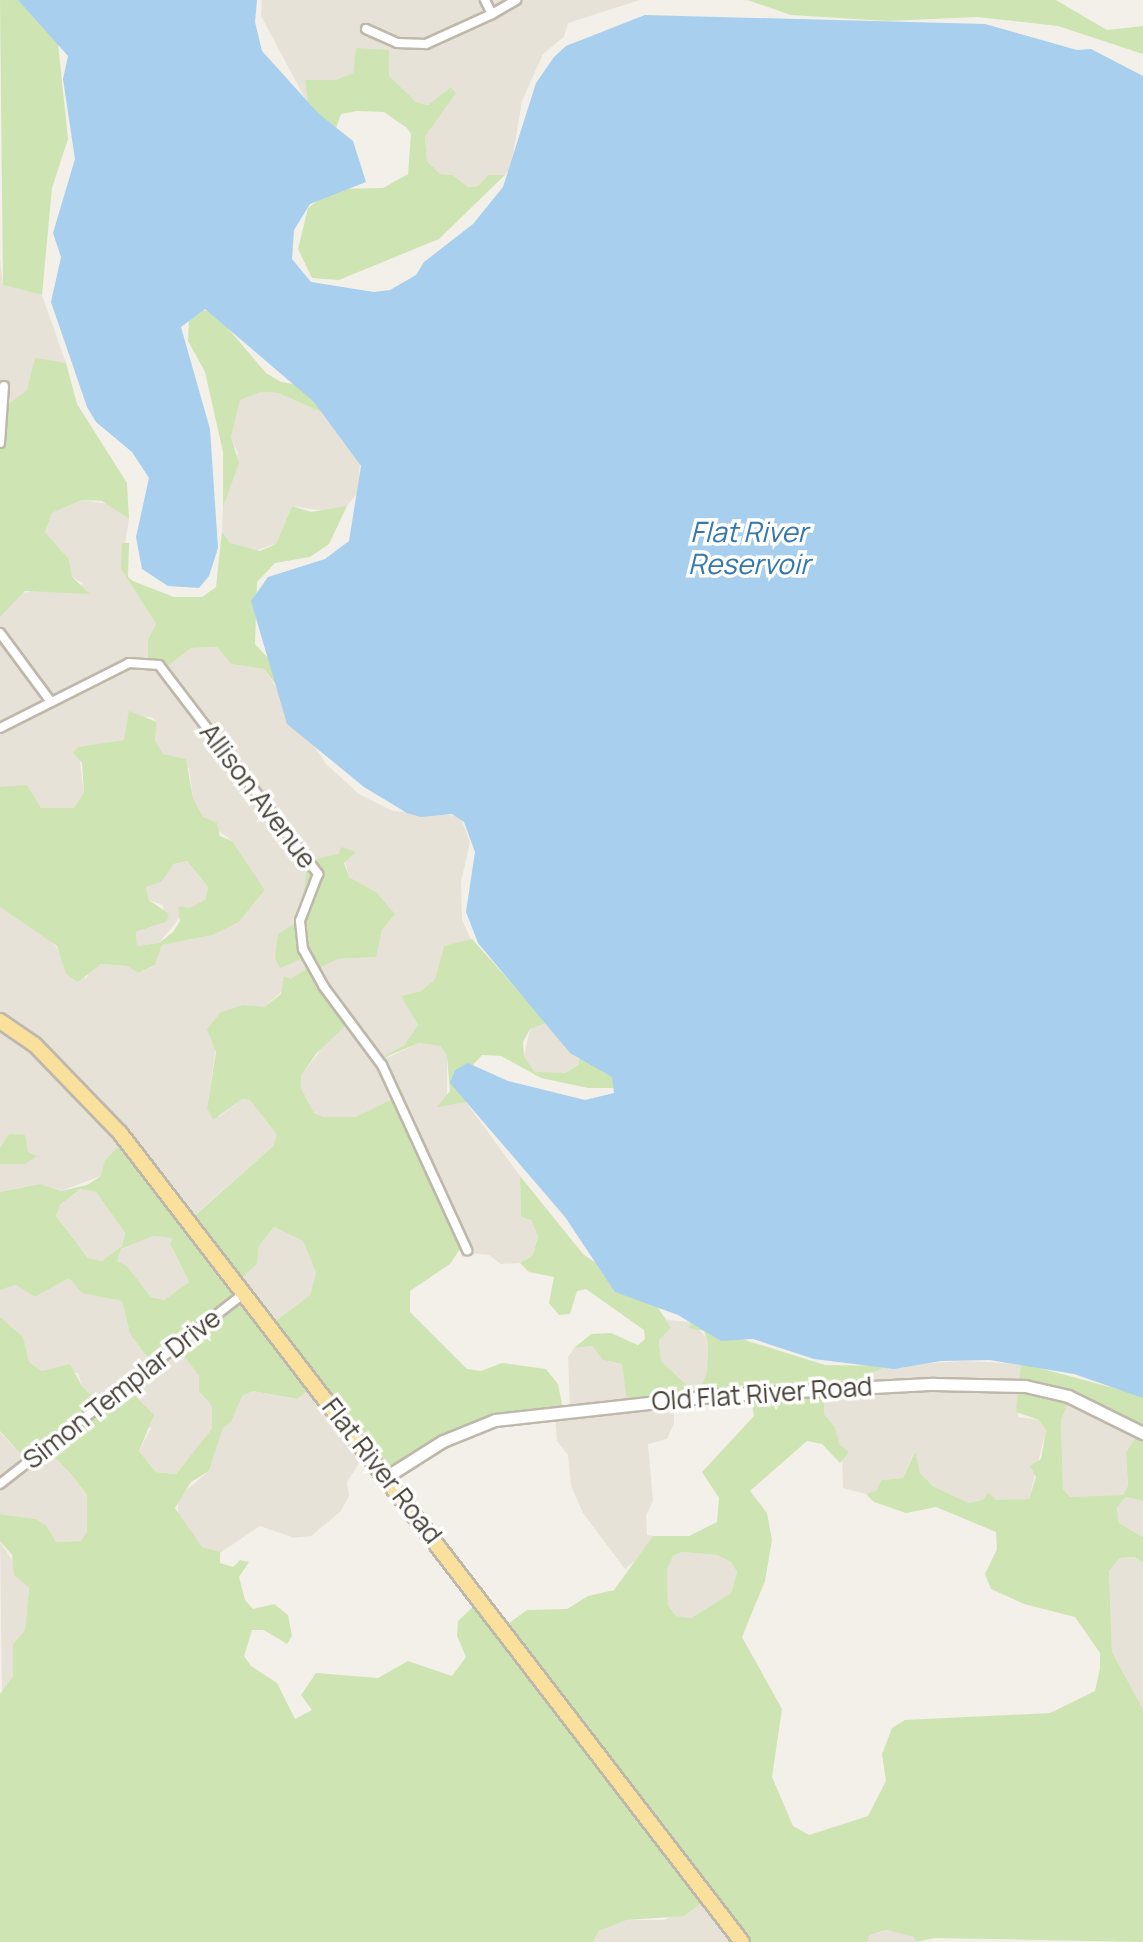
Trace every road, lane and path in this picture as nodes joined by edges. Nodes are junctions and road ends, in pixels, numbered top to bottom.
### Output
1 (485, 0) edge
2 (516, 0) edge
3 (492, 14) junction
4 (366, 29) dead end
5 (4, 386) dead end
6 (0, 443) edge
7 (0, 633) edge
8 (51, 702) junction
9 (0, 728) edge
10 (0, 1021) edge
11 (467, 1250) dead end
12 (243, 1294) junction
13 (1143, 1433) edge
14 (386, 1477) junction
15 (0, 1484) edge
16 (742, 1942) edge

1 - 3 street
2 - 3 street
3 - 4 street
5 - 6 street
7 - 8 street
8 - 9 street
8 - 11 street, Allison Avenue
10 - 12 main road, Flat River Road
12 - 14 main road, Flat River Road
12 - 15 street, Simon Templar Drive
13 - 14 street, Old Flat River Road
14 - 16 main road, Flat River Road

